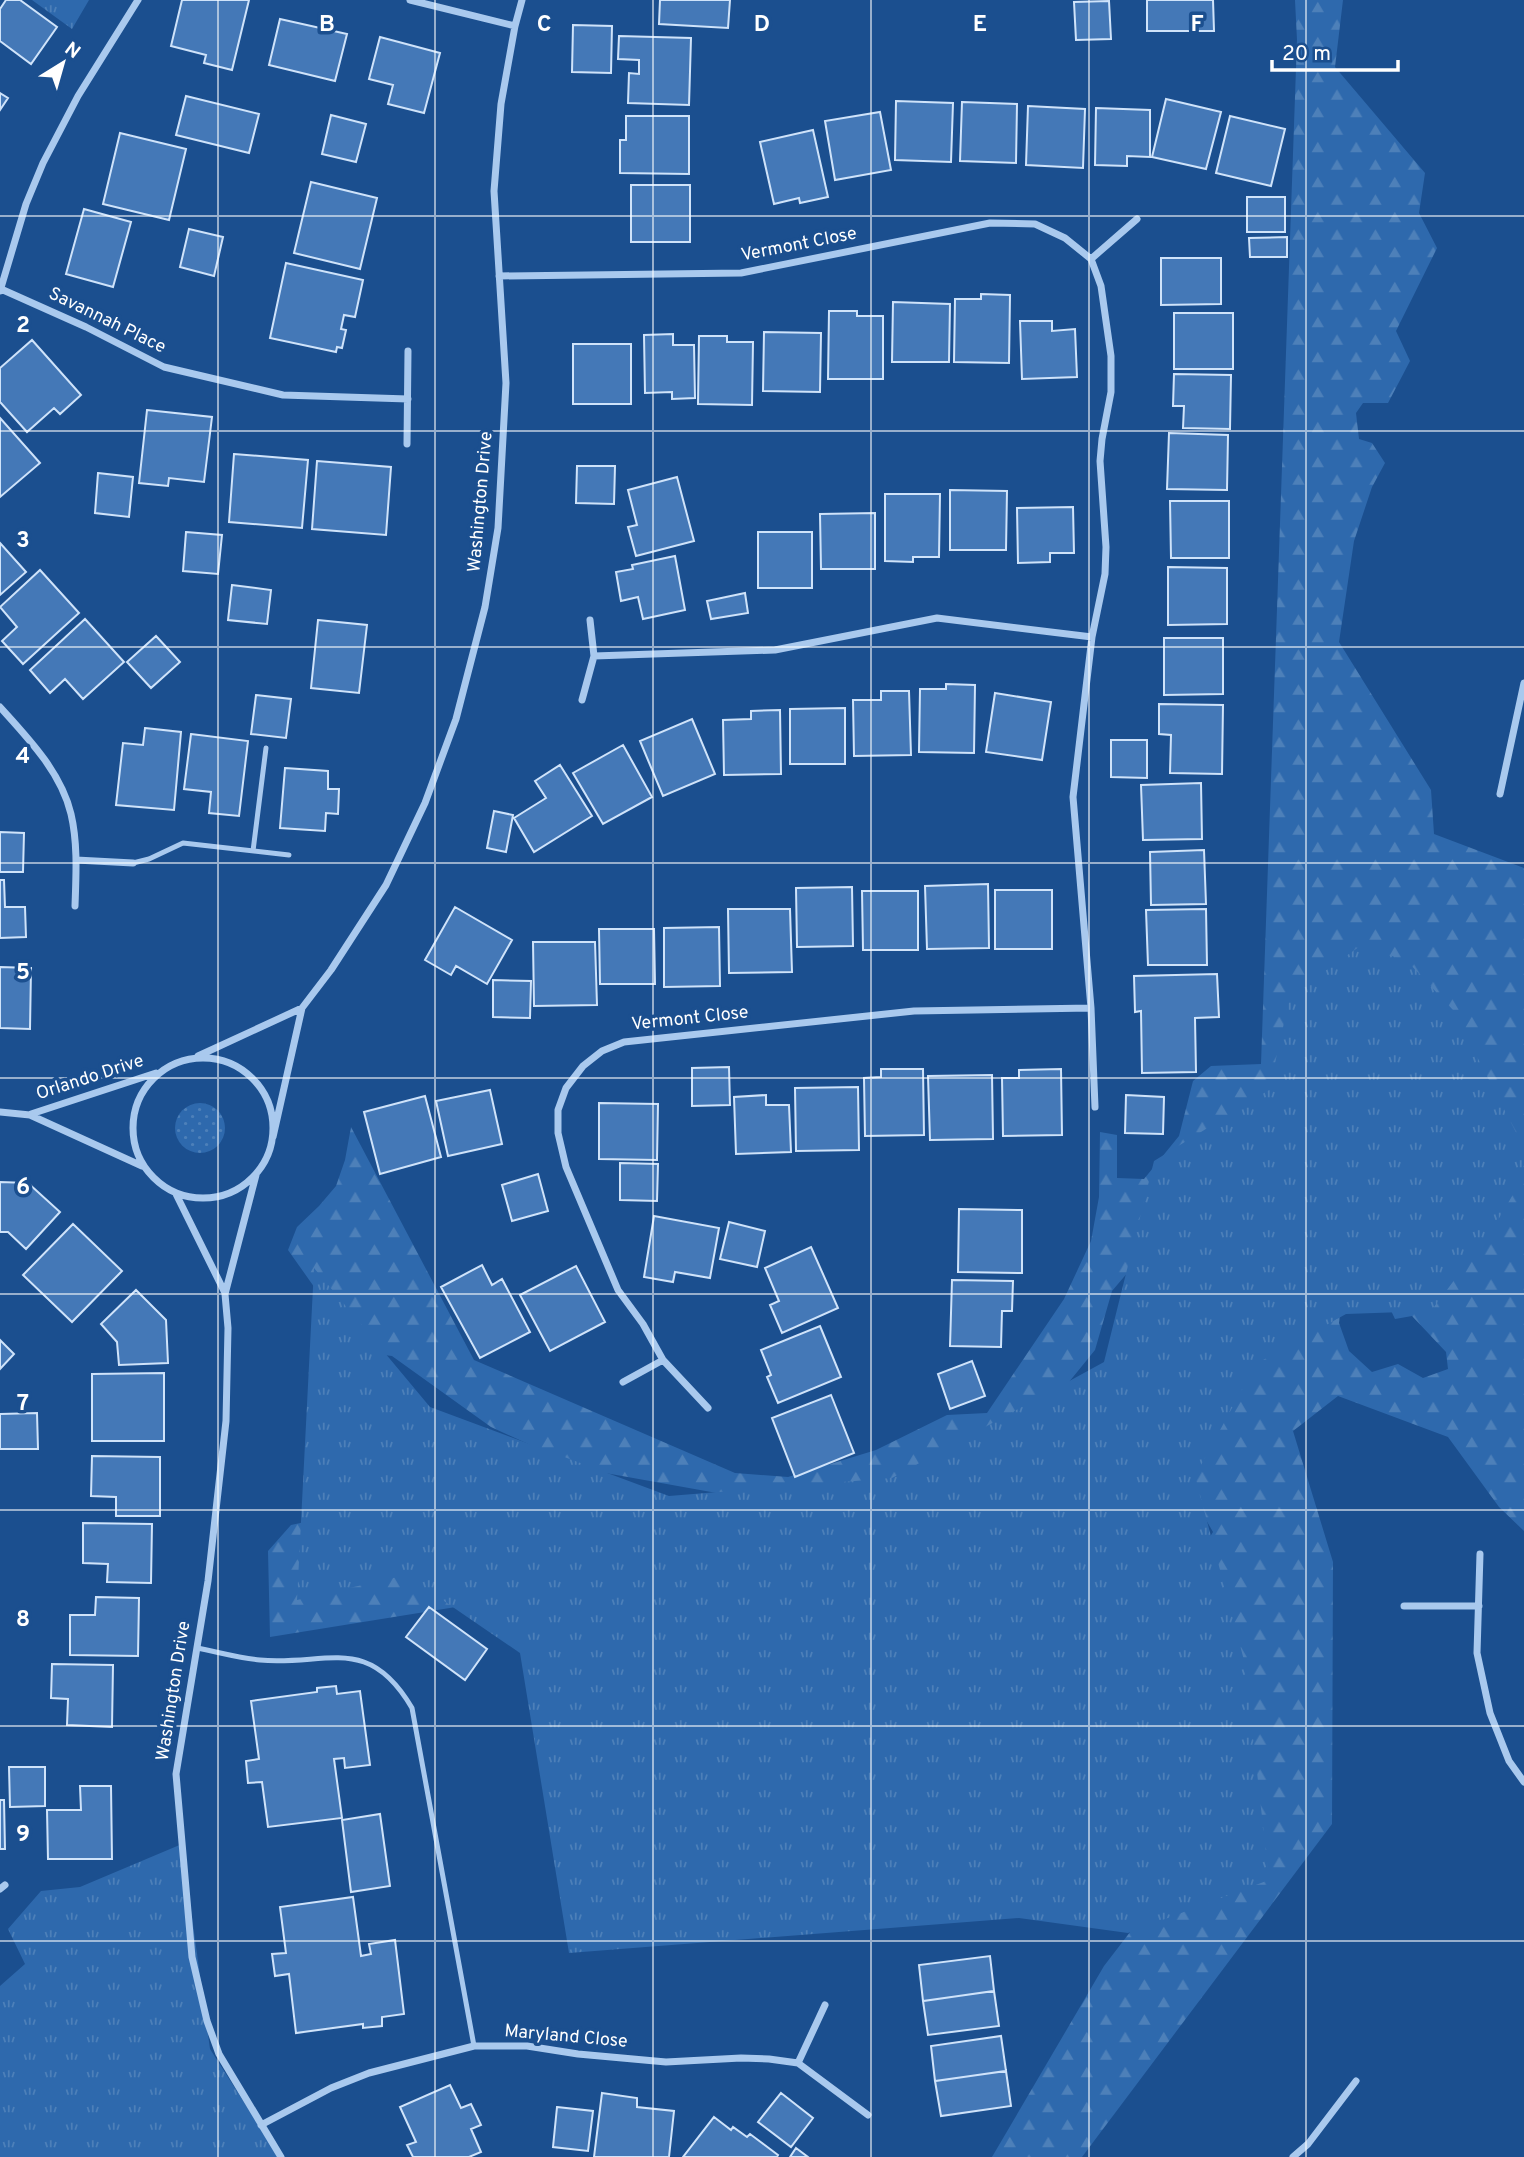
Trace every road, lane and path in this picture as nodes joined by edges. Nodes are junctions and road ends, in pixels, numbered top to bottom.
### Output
1 (138, 0) edge
2 (410, 0) edge
3 (522, 0) edge
4 (515, 26) junction
5 (1137, 219) dead end
6 (1091, 259) junction
7 (499, 276) junction
8 (1, 290) edge
9 (408, 352) dead end
10 (408, 399) junction
11 (407, 444) dead end
12 (590, 620) dead end
13 (1093, 637) junction
14 (594, 656) junction
15 (1524, 683) edge
16 (582, 700) dead end
17 (0, 707) edge
18 (266, 748) dead end
19 (1500, 794) dead end
20 (253, 851) junction
21 (289, 855) dead end
22 (76, 860) junction
23 (133, 863) joint
24 (75, 906) dead end
25 (302, 1008) junction
26 (1091, 1008) junction
27 (196, 1058) junction
28 (159, 1072) junction
29 (1095, 1107) dead end
30 (0, 1112) edge
31 (30, 1115) junction
32 (273, 1137) junction
33 (143, 1166) junction
34 (256, 1175) junction
35 (176, 1194) junction
36 (225, 1294) junction
37 (663, 1360) junction
38 (624, 1382) dead end
39 (708, 1408) dead end
40 (1480, 1554) dead end
41 (1404, 1606) dead end
42 (1479, 1606) junction
43 (197, 1648) junction
44 (1524, 1782) edge
45 (825, 2005) dead end
46 (474, 2046) junction
47 (798, 2063) junction
48 (1356, 2081) dead end
49 (868, 2115) dead end
50 (261, 2125) junction
51 (281, 2157) edge
52 (1293, 2157) edge

1 - 8 street, Savannah Place
2 - 4 street
3 - 4 street, Washington Drive
4 - 7 street, Washington Drive
5 - 6 street
6 - 7 street, Vermont Close
6 - 13 street
7 - 25 street, Washington Drive
8 - 10 street, Savannah Place
9 - 10 street
10 - 11 street
12 - 14 street
13 - 14 street
13 - 26 street
14 - 16 street
15 - 19 street
17 - 22 street
18 - 20 lane
20 - 21 lane
20 - 23 lane
22 - 23 street
22 - 24 street
25 - 27 street, Washington Drive
25 - 32 street, Washington Drive
26 - 29 street
26 - 37 street, Vermont Close
27 - 28 street
27 - 32 street
28 - 31 street, Orlando Drive
28 - 33 street
30 - 31 street, Orlando Drive
31 - 33 street, Orlando Drive
32 - 34 street
33 - 35 street
34 - 35 street
34 - 36 street, Washington Drive
35 - 36 street, Washington Drive
36 - 43 street, Washington Drive
37 - 38 street
37 - 39 street, Vermont Close
40 - 42 street
41 - 42 street
42 - 44 street
43 - 46 lane
43 - 50 street, Washington Drive
45 - 47 street
46 - 47 street, Maryland Close
46 - 50 street, Maryland Close
47 - 49 street, Maryland Close
48 - 52 street
50 - 51 street, Washington Drive

